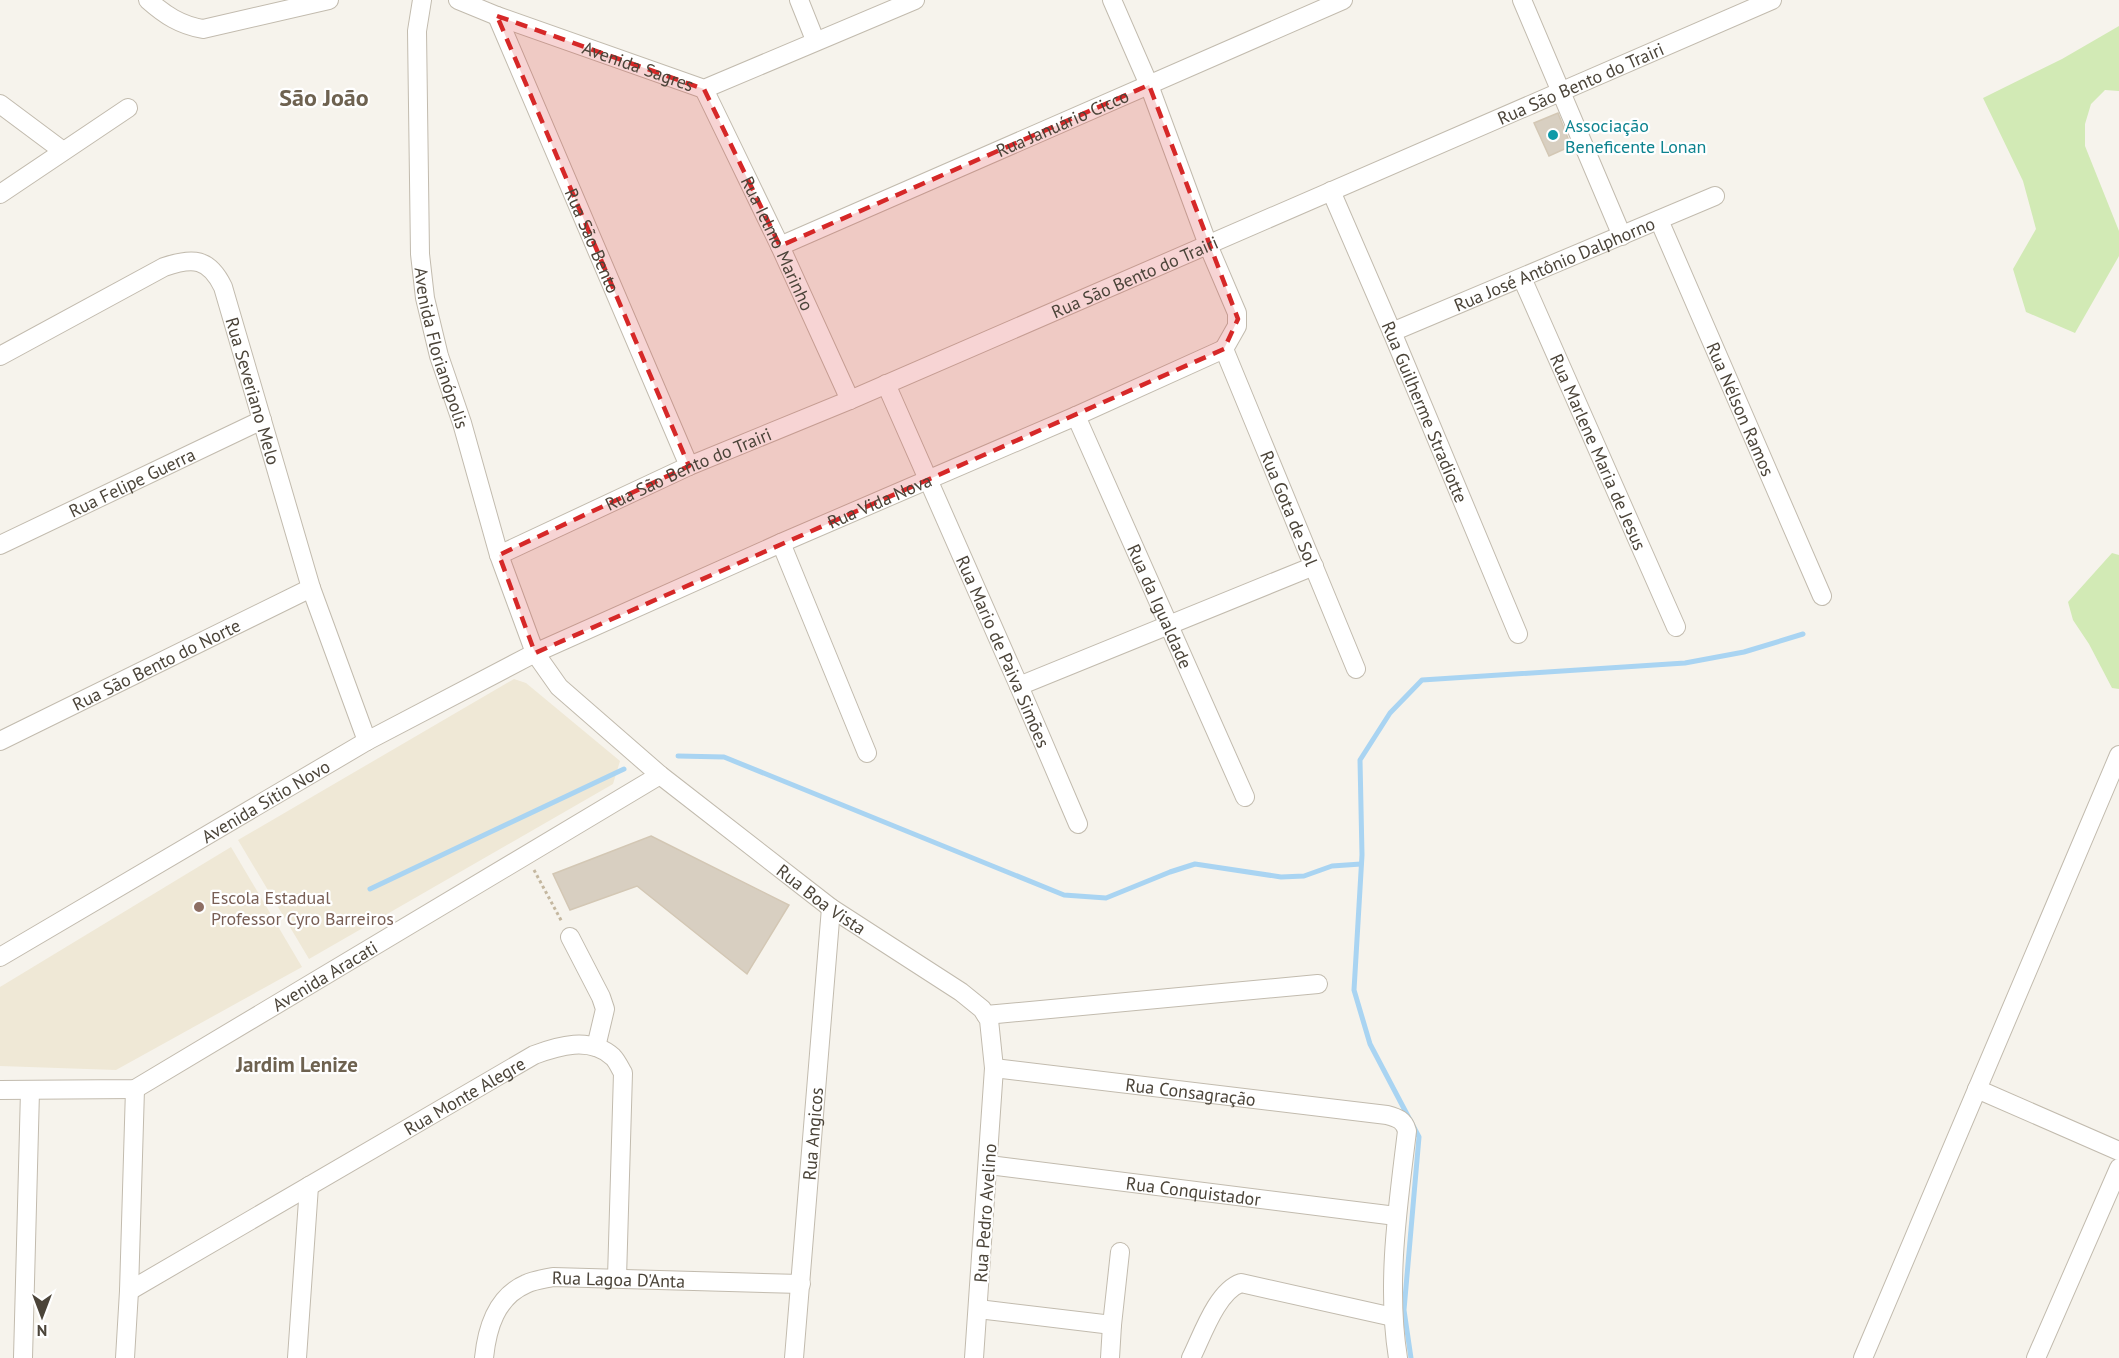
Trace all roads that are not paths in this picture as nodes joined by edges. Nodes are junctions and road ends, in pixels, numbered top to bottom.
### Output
1 (148, 0) edge
2 (329, 0) edge
3 (407, 0) edge
4 (422, 0) edge
5 (458, 0) edge
6 (799, 0) edge
7 (915, 0) edge
8 (1112, 0) edge
9 (1342, 0) edge
10 (1522, 0) edge
11 (1772, 0) edge
12 (285, 5) edge
13 (497, 16) junction
14 (417, 31) junction
15 (815, 40) junction
16 (1149, 85) junction
17 (704, 89) junction
18 (1561, 90) junction
19 (0, 104) edge
20 (128, 108) dead end
21 (63, 151) junction
22 (1331, 191) junction
23 (0, 194) edge
24 (1715, 196) dead end
25 (1659, 220) junction
26 (1622, 236) junction
27 (1208, 245) junction
28 (780, 246) junction
29 (1522, 278) junction
30 (1392, 332) junction
31 (1224, 349) junction
32 (0, 356) edge
33 (886, 384) junction
34 (850, 400) junction
35 (1076, 416) junction
36 (262, 420) junction
37 (689, 466) junction
38 (928, 479) junction
39 (781, 543) junction
40 (0, 544) edge
41 (499, 555) junction
42 (1314, 566) junction
43 (311, 588) junction
44 (1822, 597) dead end
45 (1169, 625) junction
46 (1676, 627) dead end
47 (1518, 634) dead end
48 (535, 653) junction
49 (1356, 669) dead end
50 (1019, 686) junction
51 (0, 741) edge
52 (367, 741) junction
53 (867, 753) dead end
54 (2119, 755) edge
55 (660, 775) junction
56 (1245, 796) dead end
57 (1078, 824) dead end
58 (831, 908) junction
59 (570, 937) road end
60 (0, 957) edge
61 (1318, 984) dead end
62 (986, 1015) junction
63 (596, 1047) junction
64 (994, 1068) junction
65 (135, 1089) junction
66 (1977, 1089) junction
67 (0, 1090) edge
68 (30, 1091) junction
69 (2119, 1151) edge
70 (988, 1165) junction
71 (2119, 1168) edge
72 (309, 1186) junction
73 (1396, 1216) junction
74 (1120, 1252) dead end
75 (616, 1278) junction
76 (801, 1284) junction
77 (129, 1291) junction
78 (978, 1309) junction
79 (1393, 1317) junction
80 (1112, 1325) junction
81 (23, 1358) edge
82 (125, 1358) edge
83 (297, 1358) edge
84 (484, 1358) edge
85 (794, 1358) edge
86 (974, 1358) edge
87 (1110, 1358) edge
88 (1191, 1358) edge
89 (1398, 1358) edge
90 (1863, 1358) edge
91 (2036, 1358) edge

1 - 12 street
2 - 12 street
3 - 14 street, Avenida Florianópolis
4 - 14 street, Avenida Florianópolis
5 - 13 street, Avenida Sagres
6 - 15 street
7 - 15 street, Avenida Sagres
8 - 16 street
9 - 16 street, Rua Januário Cicco
10 - 18 street
11 - 18 street, Rua São Bento do Trairi
13 - 17 street, Avenida Sagres
13 - 37 street, Rua São Bento
14 - 41 street, Avenida Florianópolis
15 - 17 street, Avenida Sagres
16 - 27 street
16 - 28 street, Rua Januário Cicco
17 - 28 street, Rua Ielmo Marinho
18 - 22 street, Rua São Bento do Trairi
18 - 26 street
19 - 21 street
20 - 21 street
21 - 23 street
22 - 27 street, Rua São Bento do Trairi
22 - 30 street, Rua Guilherme Stradiotte
24 - 25 street, Rua José Antônio Dalphorno
25 - 26 street, Rua José Antônio Dalphorno
25 - 44 street, Rua Nélson Ramos
26 - 29 street, Rua José Antônio Dalphorno
27 - 31 street
27 - 33 street, Rua São Bento do Trairi
28 - 34 street, Rua Ielmo Marinho
29 - 30 street, Rua José Antônio Dalphorno
29 - 46 street, Rua Marlene Maria de Jesus
30 - 47 street, Rua Guilherme Stradiotte
31 - 35 street, Rua Vida Nova
31 - 42 street, Rua Gota de Sol
32 - 36 street, Rua Severiano Melo
33 - 34 street, Rua São Bento do Trairi
33 - 38 street, Rua Mario de Paiva Simões
34 - 37 street, Rua São Bento do Trairi
35 - 38 street, Rua Vida Nova
35 - 45 street, Rua da Igualdade
36 - 40 street, Rua Felipe Guerra
36 - 43 street, Rua Severiano Melo
37 - 41 street, Rua São Bento do Trairi
38 - 39 street, Rua Vida Nova
38 - 50 street, Rua Mario de Paiva Simões
39 - 48 street, Rua Vida Nova
39 - 53 street
41 - 48 street, Avenida Florianópolis
42 - 45 street
42 - 49 street, Rua Gota de Sol
43 - 51 street, Rua São Bento do Norte
43 - 52 street, Rua Severiano Melo
45 - 50 street
45 - 56 street, Rua da Igualdade
48 - 52 street, Avenida Sítio Novo
48 - 55 street
50 - 57 street, Rua Mario de Paiva Simões
52 - 60 street, Avenida Sítio Novo
54 - 66 street
55 - 58 street, Rua Boa Vista
55 - 65 street, Avenida Aracati
58 - 62 street, Rua Boa Vista
58 - 76 street, Rua Angicos
59 - 63 street
61 - 62 street
62 - 64 street
63 - 72 street, Rua Monte Alegre
63 - 75 street
64 - 70 street, Rua Pedro Avelino
64 - 73 street, Rua Consagração
65 - 68 street, Avenida Aracati
65 - 77 street
66 - 69 street
66 - 90 street
67 - 68 street, Avenida Aracati
68 - 81 street
70 - 73 street, Rua Conquistador
70 - 78 street, Rua Pedro Avelino
71 - 91 street
72 - 77 street, Rua Monte Alegre
72 - 83 street
73 - 79 street
74 - 80 street
75 - 76 street, Rua Lagoa D'Anta
75 - 84 street, Rua Lagoa D'Anta
76 - 85 street, Rua Angicos
77 - 82 street
78 - 80 street
78 - 86 street, Rua Pedro Avelino
79 - 88 street
79 - 89 street
80 - 87 street

